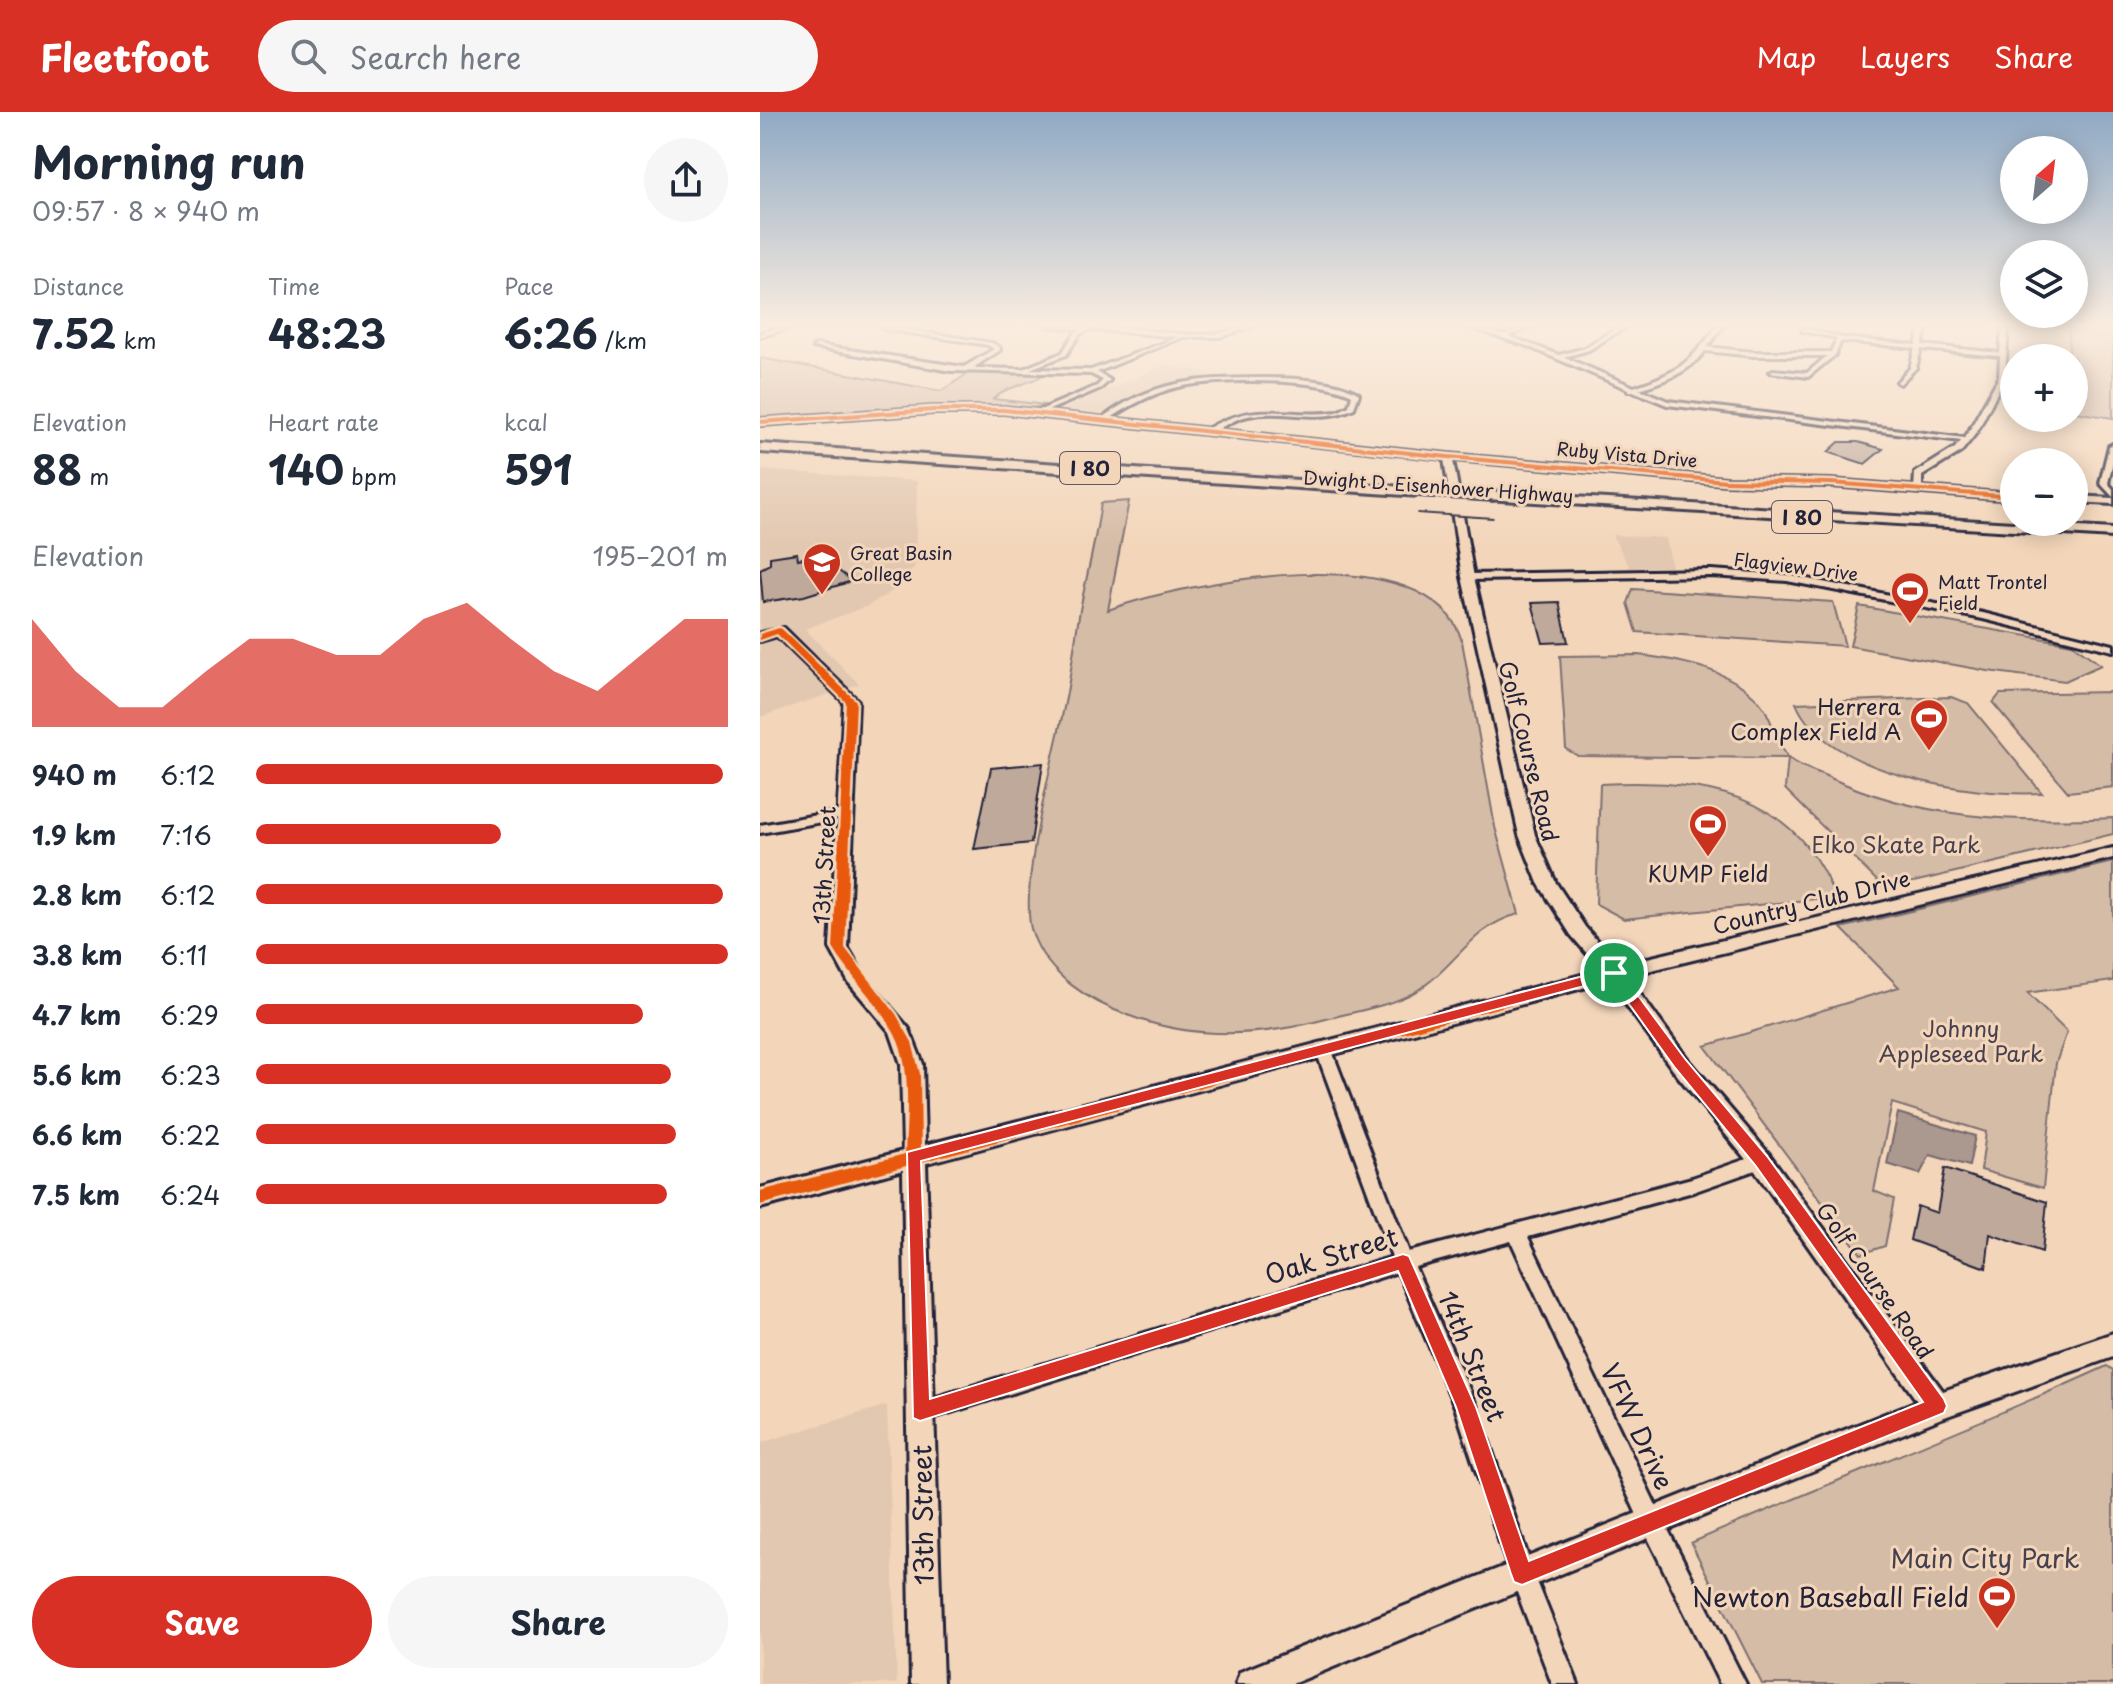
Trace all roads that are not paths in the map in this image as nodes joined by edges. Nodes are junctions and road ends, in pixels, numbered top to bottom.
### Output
1 (1067, 399) edge
2 (1143, 399) edge
3 (1354, 399) edge
4 (1664, 399) edge
5 (1991, 399) edge
6 (1035, 414) junction
7 (1103, 421) junction
8 (760, 422) edge
9 (1208, 432) junction
10 (1967, 440) junction
11 (2113, 446) edge
12 (760, 448) edge
13 (1448, 457) junction
14 (760, 460) edge
15 (1479, 460) junction
16 (1451, 489) junction
17 (1918, 489) junction
18 (2000, 496) edge
19 (1419, 498) junction
20 (2113, 498) edge
21 (2088, 499) edge
22 (1492, 503) junction
23 (2113, 533) edge
24 (2113, 548) edge
25 (1468, 577) junction
26 (760, 637) edge
27 (2113, 648) edge
28 (845, 814) junction
29 (760, 829) edge
30 (2113, 853) edge
31 (1614, 973) junction
32 (1324, 1051) junction
33 (913, 1157) junction
34 (1761, 1161) junction
35 (760, 1198) edge
36 (1517, 1233) junction
37 (1403, 1262) junction
38 (2113, 1345) edge
39 (1937, 1406) junction
40 (920, 1412) junction
41 (1652, 1522) junction
42 (1522, 1574) junction
43 (927, 1684) edge
44 (1252, 1684) edge
45 (1565, 1684) edge
46 (1733, 1684) edge

1 - 6 street
2 - 7 street
3 - 9 street
4 - 10 street
5 - 10 street
6 - 7 street, Ruby Vista Drive
6 - 8 street, Ruby Vista Drive
7 - 9 street, Ruby Vista Drive
9 - 13 street, Ruby Vista Drive
10 - 17 street
11 - 20 street
12 - 19 highway, Dwight D. Eisenhower Highway / I 80
13 - 15 street, Ruby Vista Drive
13 - 16 street, Golf Course Road
14 - 19 highway, Dwight D. Eisenhower Highway / I 80
15 - 16 street
15 - 17 street, Ruby Vista Drive
16 - 25 street, Golf Course Road
17 - 18 street, Ruby Vista Drive
19 - 22 highway, Dwight D. Eisenhower Highway / I 80, bridge
20 - 21 street
22 - 23 highway, Dwight D. Eisenhower Highway / I 80
22 - 24 highway, Dwight D. Eisenhower Highway / I 80
25 - 27 street, Flagview Drive
25 - 31 street, Golf Course Road
26 - 28 street, 13th Street
28 - 29 street
28 - 33 street, 13th Street
30 - 31 street, Country Club Drive
31 - 32 street, Country Club Drive
31 - 34 street, Golf Course Road
32 - 33 street, Country Club Drive
32 - 37 street, 14th Street
33 - 35 street, Country Club Drive
33 - 40 street, 13th Street
34 - 36 street, Oak Street
34 - 39 street, Golf Course Road
36 - 37 street, Oak Street
36 - 41 street, VFW Drive
37 - 40 street, Oak Street
37 - 42 street, 14th Street
38 - 39 street
39 - 41 street
40 - 43 street, 13th Street
41 - 42 street
41 - 46 street, VFW Drive
42 - 44 street
42 - 45 street, 14th Street

